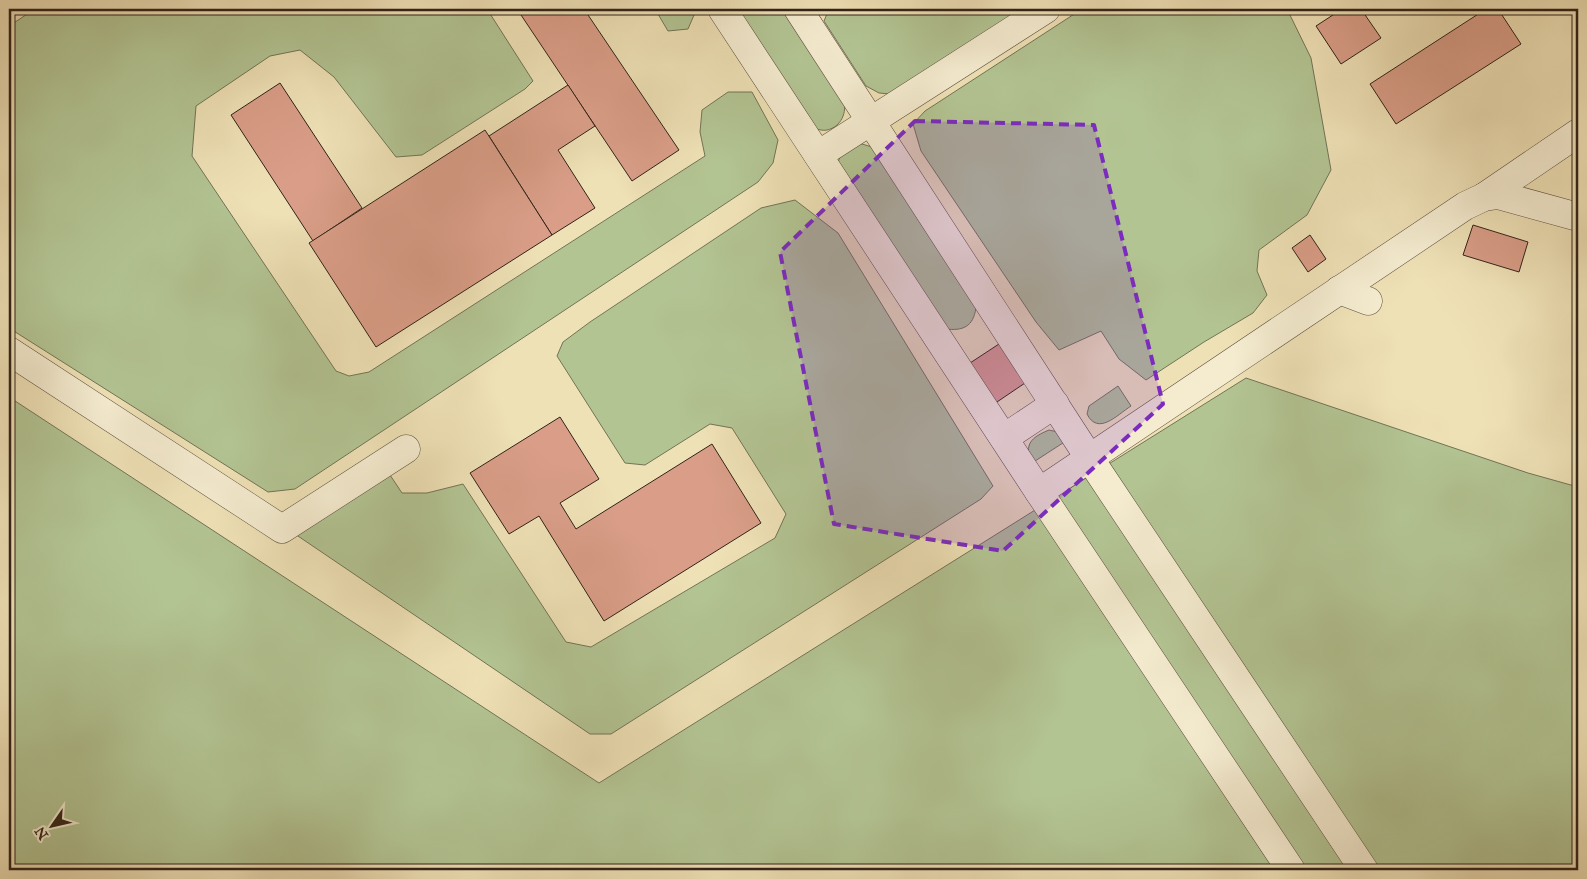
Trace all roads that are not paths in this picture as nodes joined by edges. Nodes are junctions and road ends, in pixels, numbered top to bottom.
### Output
1 (722, 9) edge
2 (1046, 9) edge
3 (806, 13) edge
4 (871, 122) junction
5 (1578, 133) edge
6 (818, 155) junction
7 (1484, 198) junction
8 (1578, 217) edge
9 (1339, 290) junction
10 (1368, 301) dead end
11 (9, 351) edge
12 (1055, 404) junction
13 (1004, 438) junction
14 (406, 449) dead end
15 (1090, 458) junction
16 (1039, 492) junction
17 (1291, 870) edge
18 (1364, 870) edge

1 - 6 street
2 - 4 street
3 - 4 street
4 - 6 street
4 - 12 street
5 - 7 street
6 - 13 street
7 - 8 street
7 - 9 street
9 - 10 street
9 - 15 street
11 - 14 street
12 - 13 street
12 - 15 street
13 - 16 street
15 - 16 street
15 - 18 street
16 - 17 street

